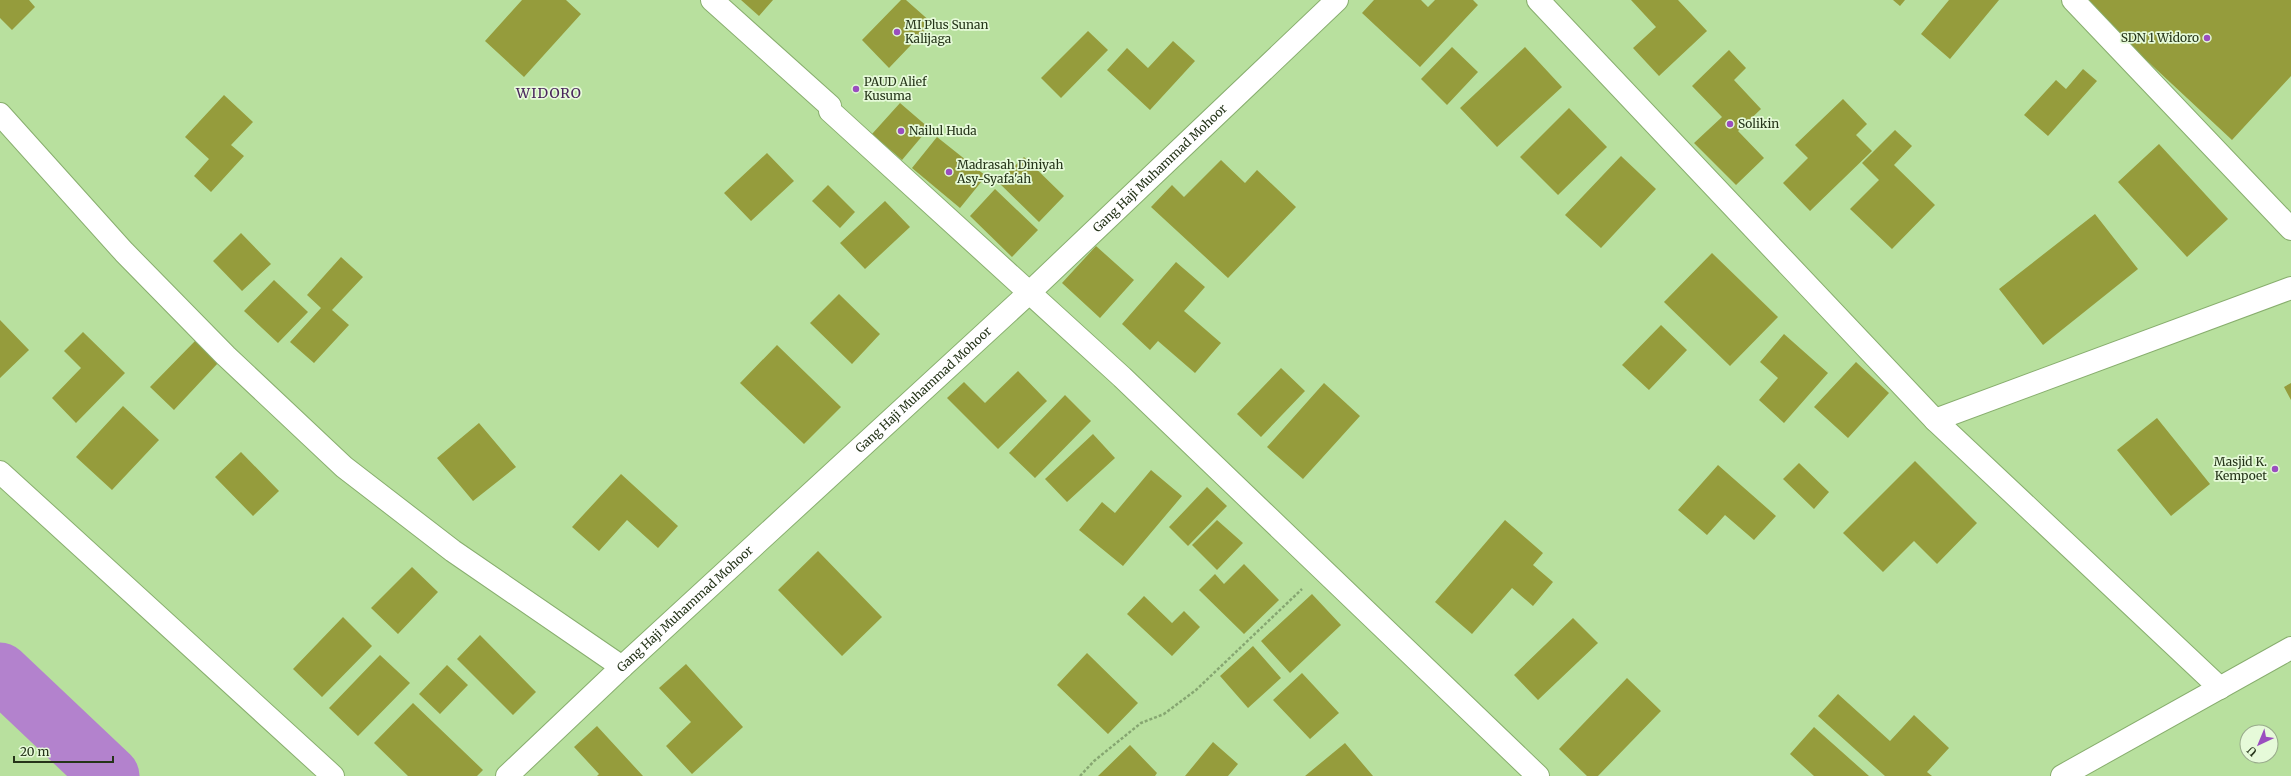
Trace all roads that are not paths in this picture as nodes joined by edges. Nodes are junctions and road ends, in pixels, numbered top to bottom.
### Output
1 (712, 0) edge
2 (1337, 0) edge
3 (1538, 0) edge
4 (2073, 0) edge
5 (0, 114) edge
6 (2291, 229) edge
7 (2291, 288) edge
8 (1030, 292) junction
9 (1936, 420) junction
10 (0, 472) edge
11 (2291, 648) edge
12 (622, 667) junction
13 (2220, 688) junction
14 (333, 776) edge
15 (507, 776) edge
16 (1538, 776) edge
17 (2062, 776) edge

1 - 8 street
2 - 8 street, Gang Haji Muhammad Mohoor
3 - 9 street
4 - 6 street
5 - 12 street
7 - 9 street
8 - 12 street, Gang Haji Muhammad Mohoor
8 - 16 street
9 - 13 street
10 - 14 street
11 - 13 street
12 - 15 street, Gang Haji Muhammad Mohoor
13 - 17 street

